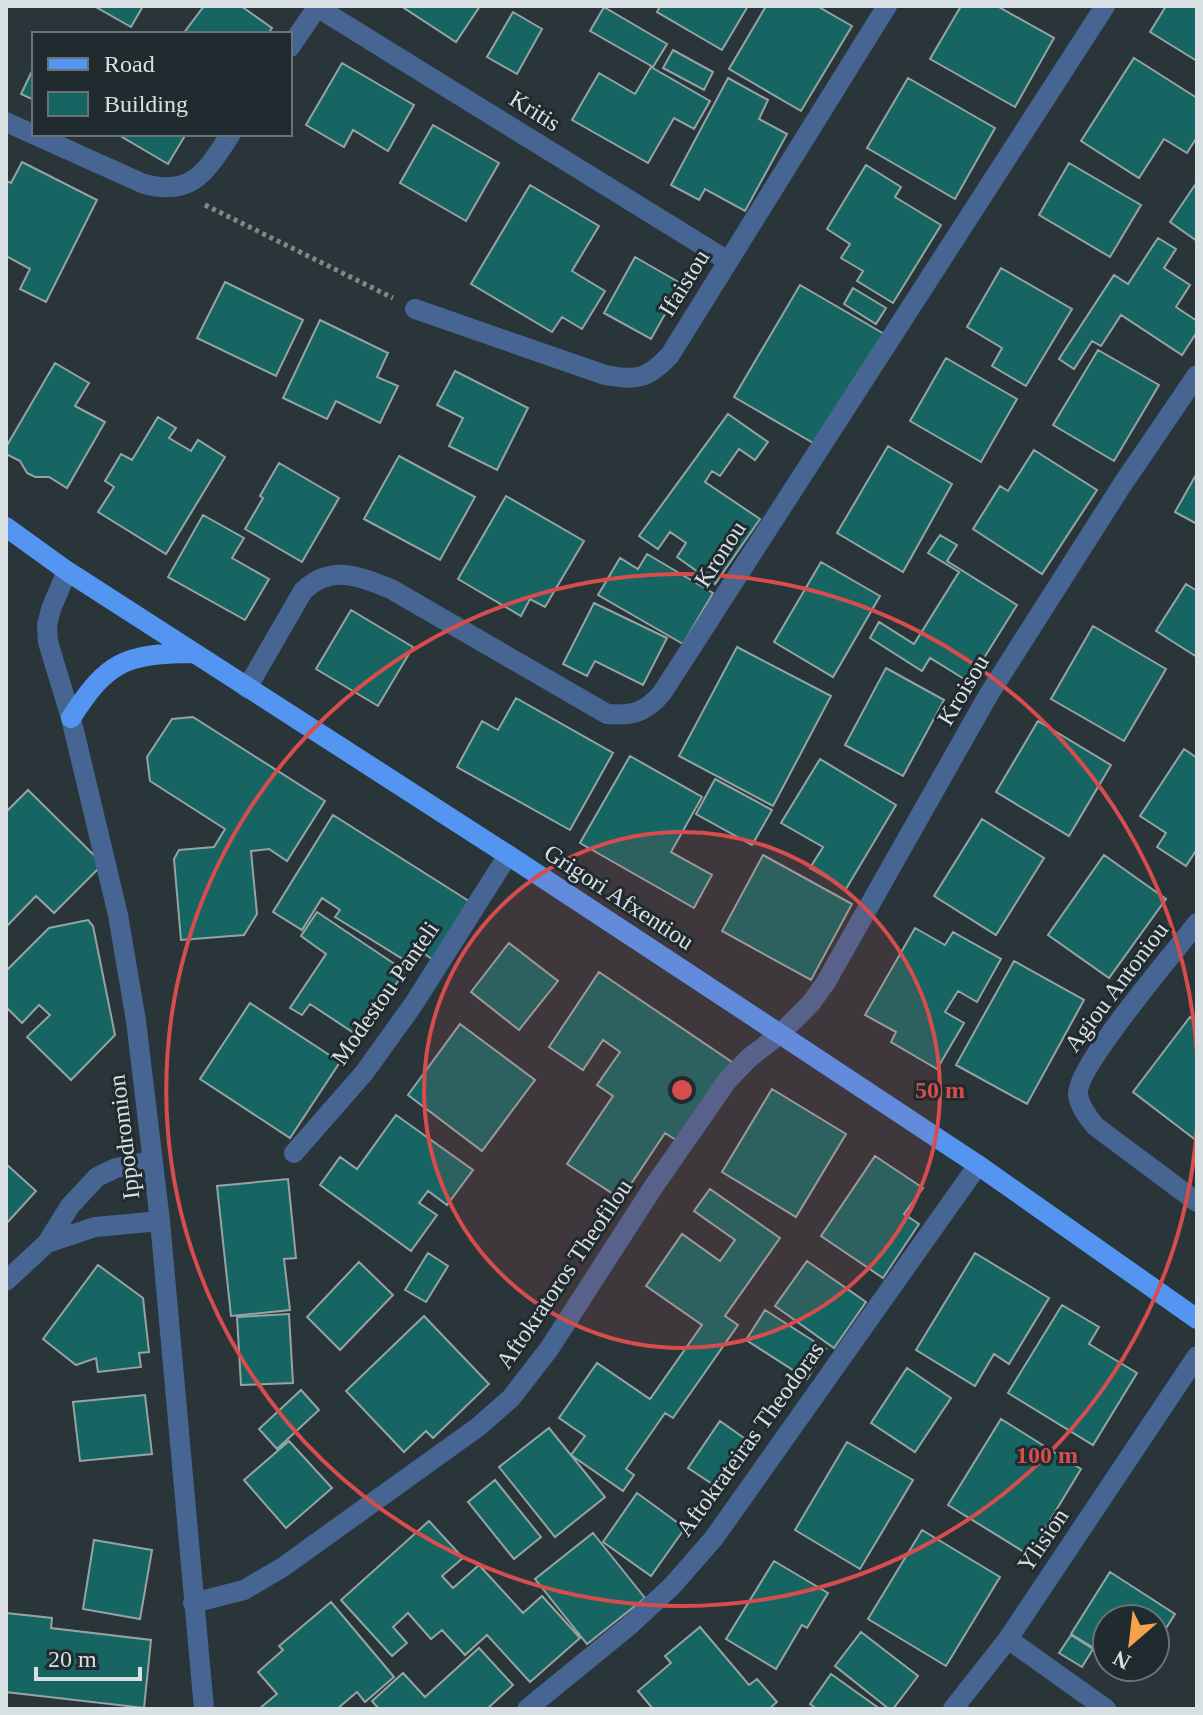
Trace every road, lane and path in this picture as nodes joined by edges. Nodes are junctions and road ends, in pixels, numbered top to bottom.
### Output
1 (316, 6) edge
2 (887, 6) edge
3 (1105, 6) edge
4 (292, 44) edge
5 (6, 122) edge
6 (32, 134) edge
7 (37, 136) edge
8 (230, 136) edge
9 (180, 186) junction
10 (728, 261) junction
11 (415, 309) joint
12 (1197, 375) edge
13 (6, 527) edge
14 (67, 571) junction
15 (192, 653) junction
16 (247, 688) junction
17 (71, 718) junction
18 (508, 855) junction
19 (1197, 923) edge
20 (780, 1034) junction
21 (294, 1153) dead end
22 (152, 1161) junction
23 (978, 1165) junction
24 (1197, 1202) edge
25 (160, 1221) junction
26 (47, 1243) junction
27 (6, 1281) edge
28 (1197, 1319) edge
29 (1197, 1356) edge
30 (1179, 1387) junction
31 (1197, 1399) edge
32 (193, 1603) junction
33 (1008, 1639) junction
34 (204, 1709) edge
35 (527, 1709) edge
36 (953, 1709) edge
37 (1106, 1709) edge

1 - 4 street
1 - 10 street, Kritis
2 - 10 street, Ifaistou
3 - 16 street, Kronou
5 - 6 street
7 - 9 street
8 - 9 street
9 - 11 path
10 - 11 street, Ifaistou
12 - 20 street, Kroisou
13 - 14 main road, Grigori Afxentiou
14 - 15 main road, Grigori Afxentiou
14 - 17 street, Ippodromion
15 - 16 main road, Grigori Afxentiou
15 - 17 main road
16 - 18 main road, Grigori Afxentiou
17 - 22 street, Ippodromion
18 - 20 main road, Grigori Afxentiou
18 - 21 street, Modestou Panteli
19 - 24 street, Agiou Antoniou
20 - 23 main road, Grigori Afxentiou
20 - 32 street, Aftokratoros Theofilou
22 - 25 street, Ippodromion
22 - 26 street
23 - 28 main road, Grigori Afxentiou
23 - 35 street, Aftokrateiras Theodoras
25 - 26 street
25 - 32 street, Ippodromion
26 - 27 street
29 - 30 street, Ylision
30 - 31 street
30 - 33 street, Ylision
32 - 34 street, Ippodromion
33 - 36 street, Ylision
33 - 37 street

